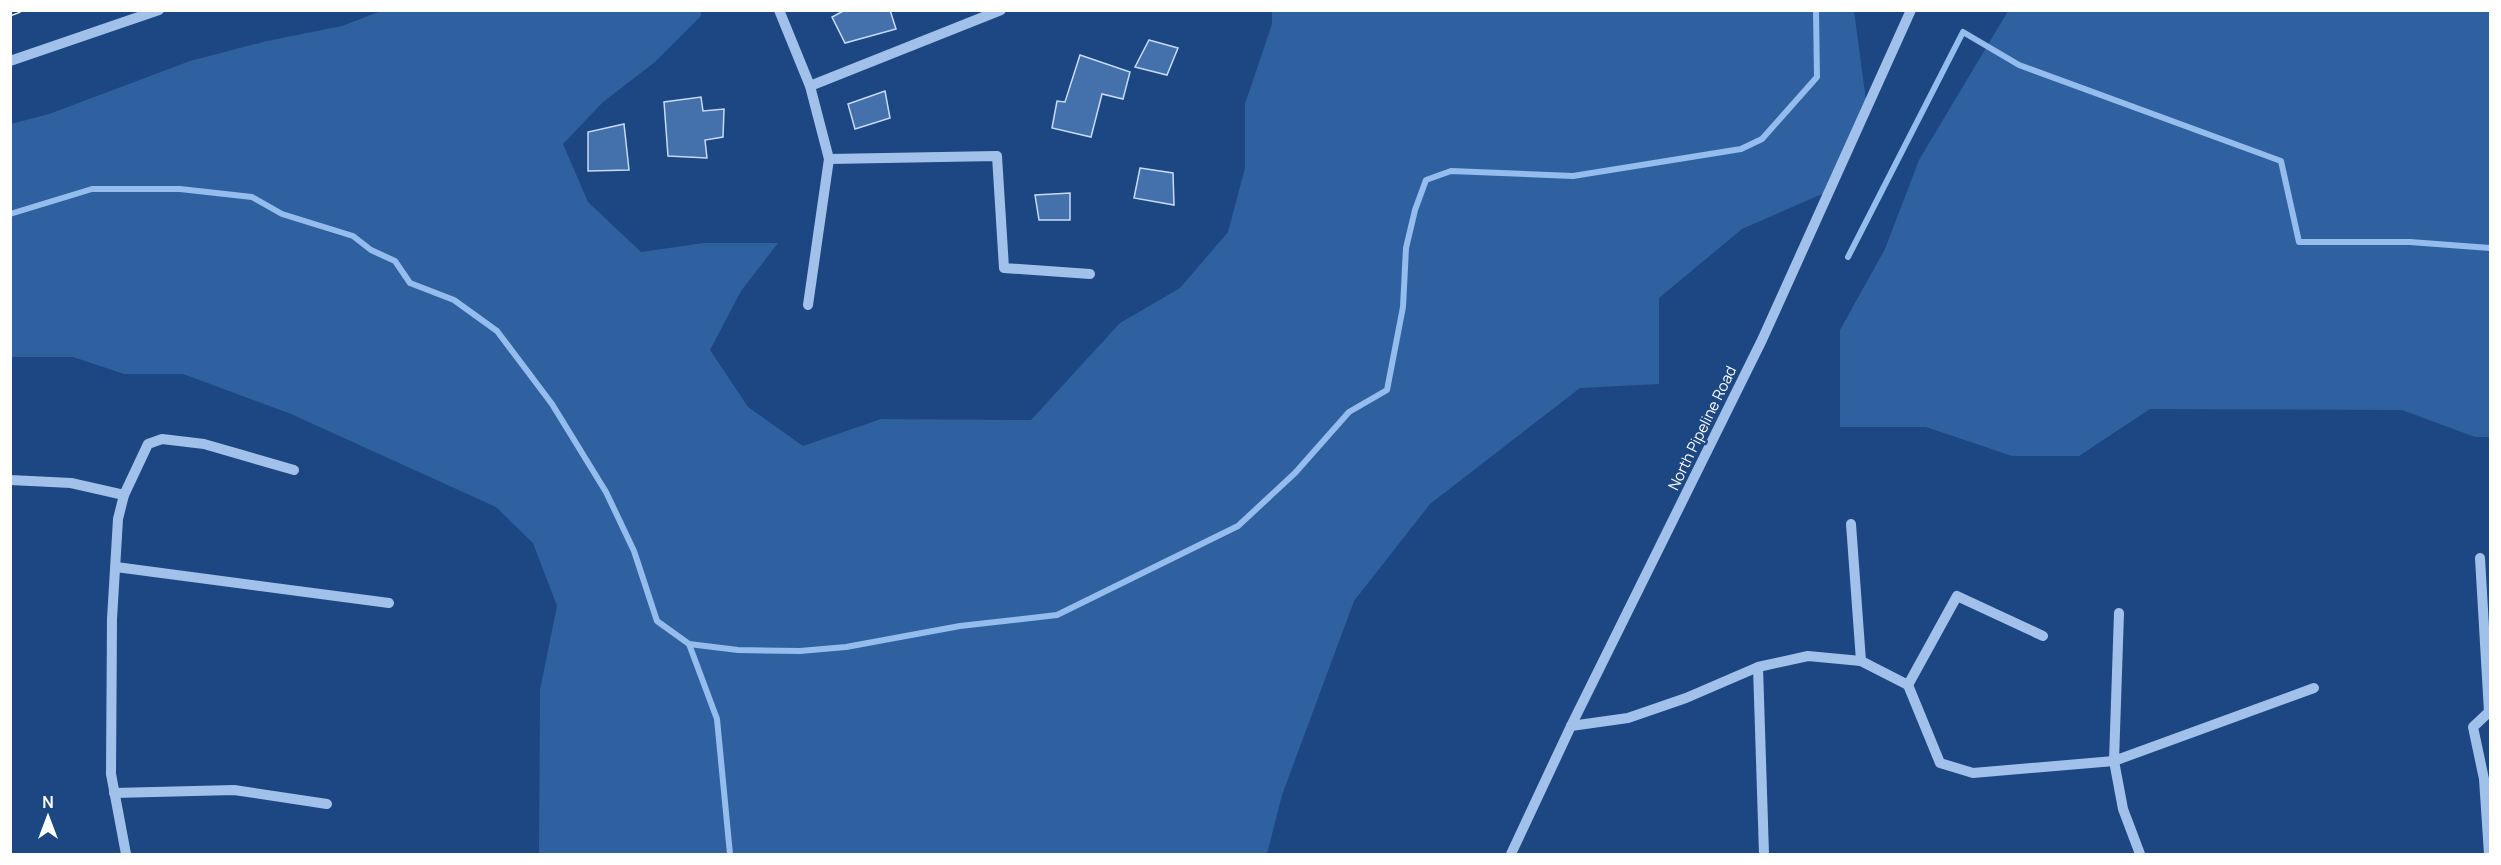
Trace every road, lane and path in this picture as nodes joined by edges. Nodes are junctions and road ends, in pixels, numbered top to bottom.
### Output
1 (159, 10) edge
2 (779, 10) edge
3 (1001, 10) edge
4 (1911, 10) edge
5 (10, 60) edge
6 (810, 86) junction
7 (829, 159) junction
8 (1090, 274) dead end
9 (808, 305) dead end
10 (294, 470) dead end
11 (10, 480) edge
12 (124, 495) junction
13 (1851, 524) dead end
14 (2480, 558) dead end
15 (116, 567) junction
16 (389, 603) dead end
17 (2119, 613) dead end
18 (2043, 636) dead end
19 (1861, 661) junction
20 (1758, 667) junction
21 (1908, 685) junction
22 (2314, 688) dead end
23 (2490, 711) edge
24 (1571, 726) junction
25 (2114, 761) junction
26 (114, 793) junction
27 (327, 804) dead end
28 (126, 855) edge
29 (1510, 855) edge
30 (1764, 855) edge
31 (2140, 855) edge
32 (2488, 855) edge

1 - 5 street
2 - 6 street
3 - 6 street
4 - 24 street, North Pipeline Road
6 - 7 street
7 - 8 street
7 - 9 street
10 - 12 street
11 - 12 street
12 - 15 street
13 - 19 street
14 - 23 street
15 - 16 street
15 - 26 street
17 - 25 street
18 - 21 street
19 - 20 street
19 - 21 street
20 - 24 street
20 - 30 street
21 - 25 street
22 - 25 street
23 - 32 street
24 - 29 street, North Pipeline Road
25 - 31 street
26 - 27 street
26 - 28 street

